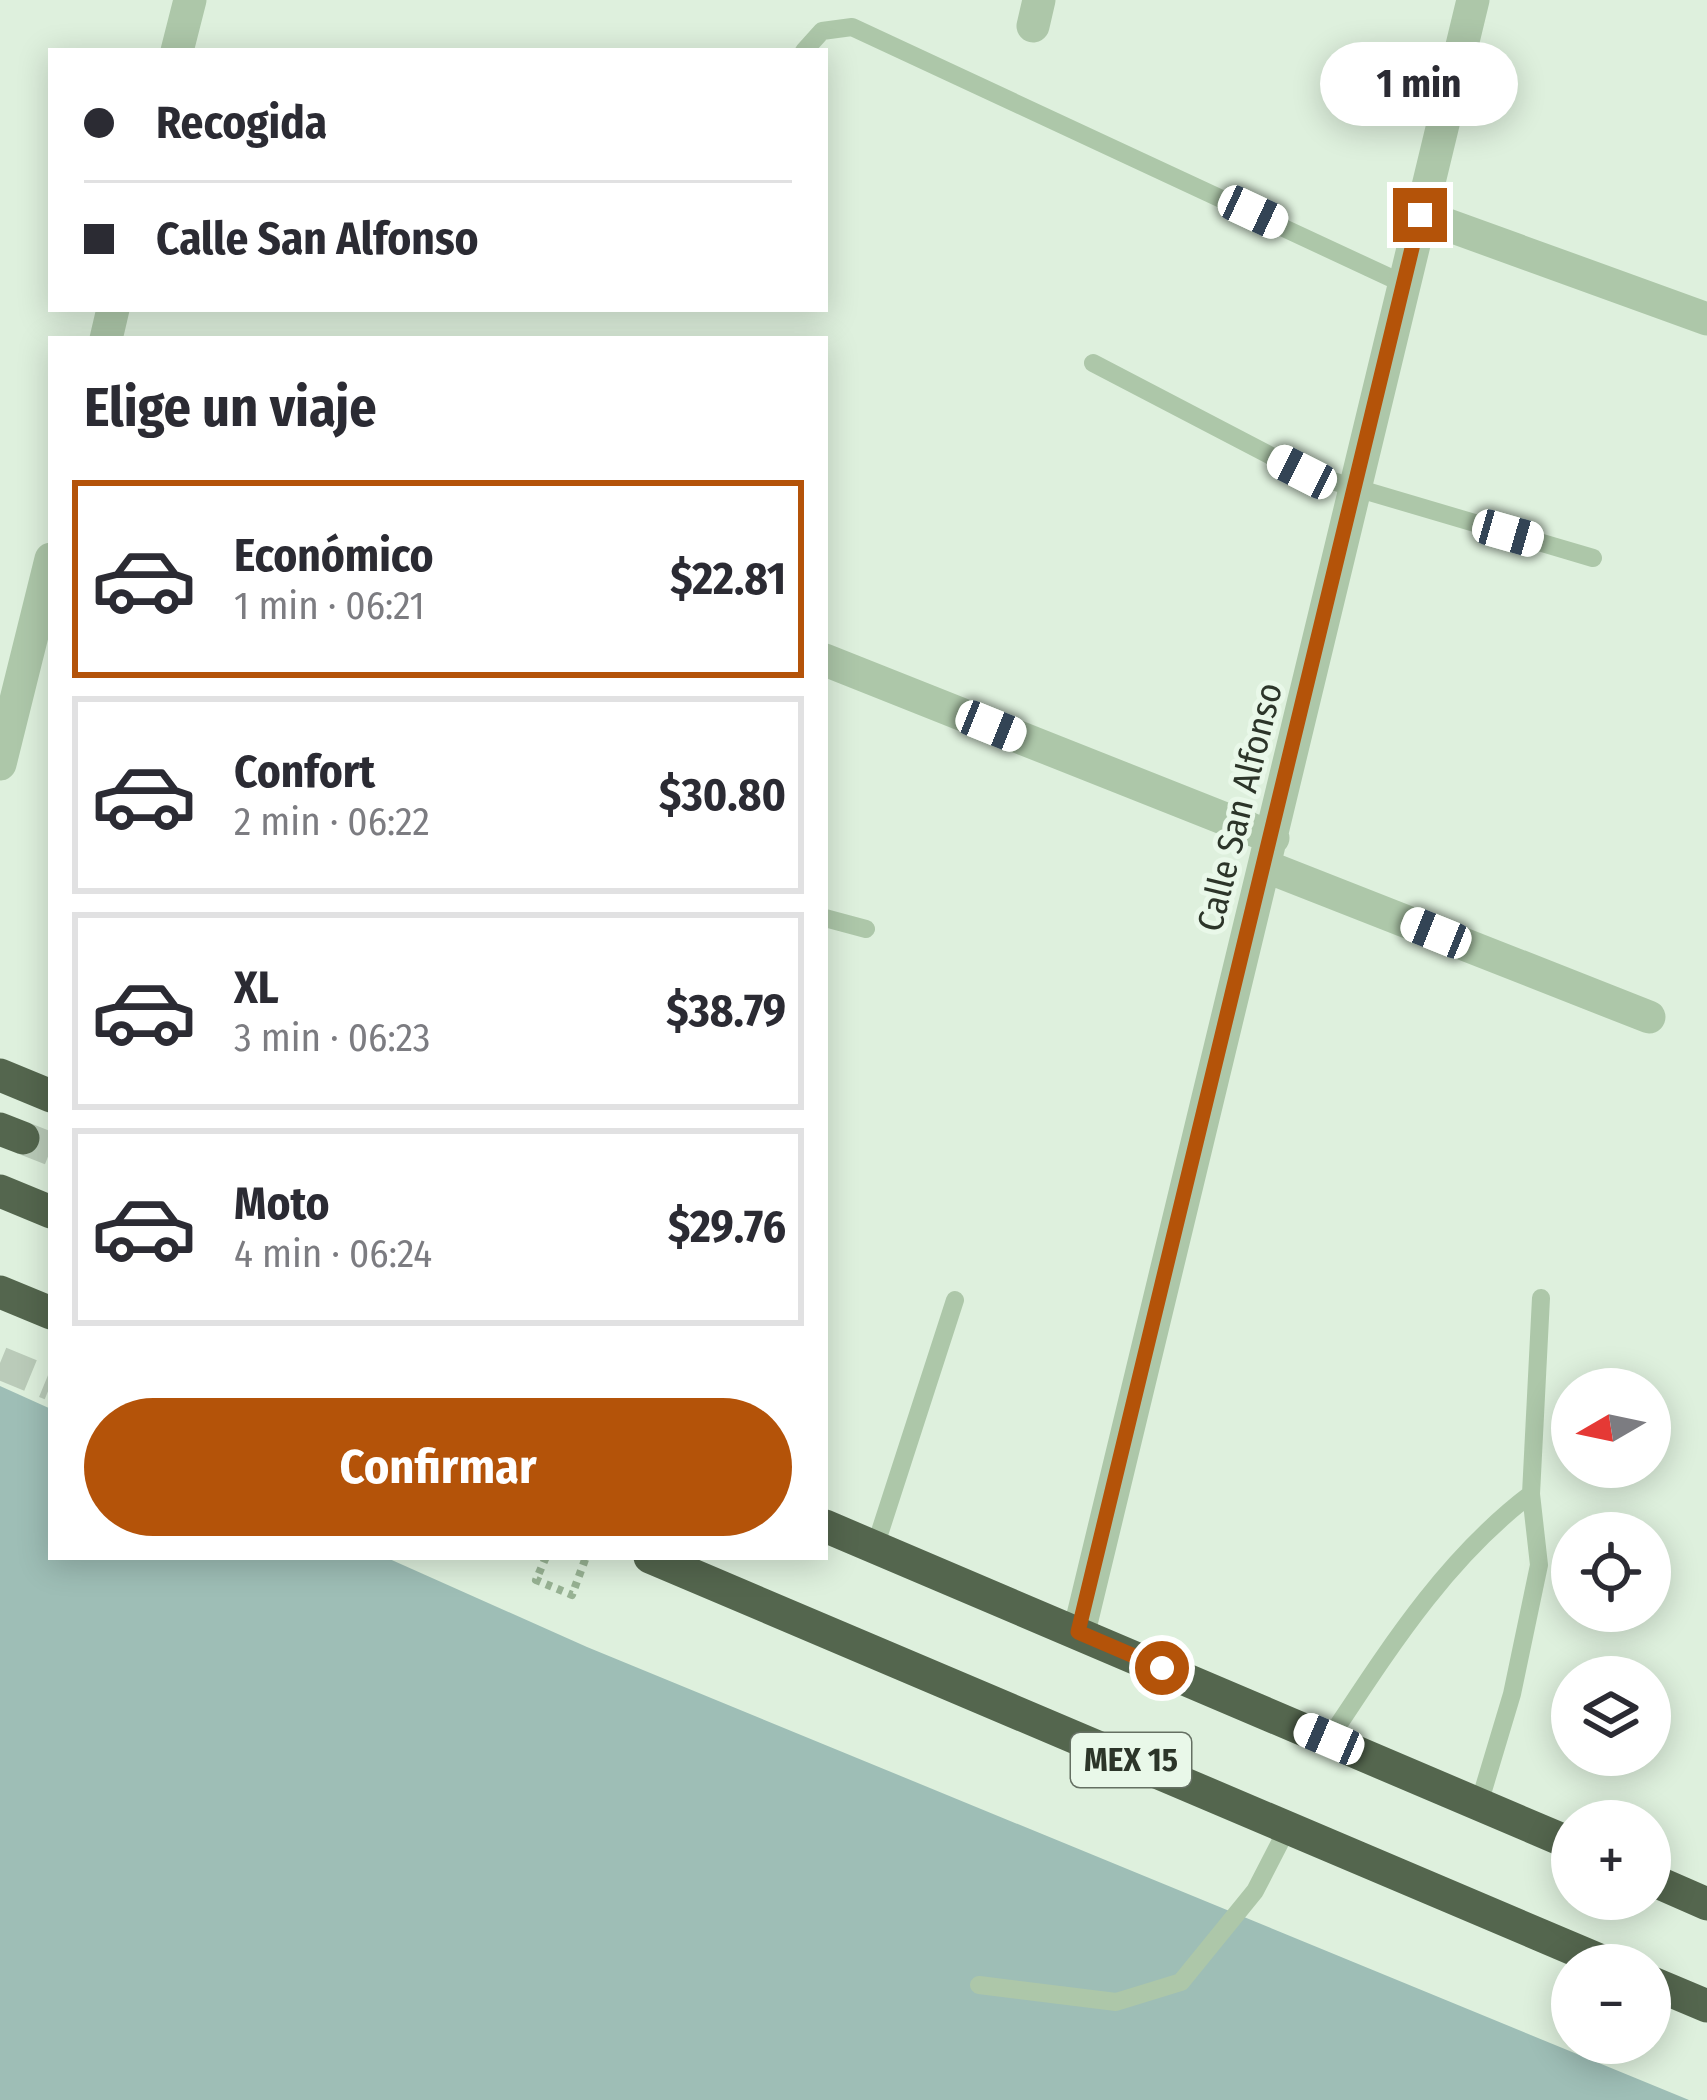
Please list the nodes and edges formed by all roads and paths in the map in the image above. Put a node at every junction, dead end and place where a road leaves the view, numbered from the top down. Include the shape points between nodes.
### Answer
1 (190, 0) edge
2 (1473, 0) edge
3 (178, 48) edge
4 (807, 48) edge
5 (1420, 215) junction
6 (1404, 284) junction
7 (1707, 319) edge
8 (1093, 363) dead end
9 (1357, 490) junction
10 (1593, 558) dead end
11 (48, 571) edge
12 (828, 661) edge
13 (0, 764) edge
14 (1269, 852) junction
15 (828, 919) edge
16 (866, 929) dead end
17 (1648, 1017) dead end
18 (0, 1075) edge
19 (48, 1095) edge
20 (0, 1191) edge
21 (48, 1211) edge
22 (0, 1292) edge
23 (1541, 1298) dead end
24 (955, 1300) dead end
25 (48, 1312) edge
26 (1531, 1494) junction
27 (828, 1527) edge
28 (875, 1546) junction
29 (545, 1560) edge
30 (585, 1560) edge
31 (657, 1560) edge
32 (1078, 1632) junction
33 (1329, 1739) junction
34 (1479, 1804) junction
35 (1288, 1827) junction
36 (1551, 1835) edge
37 (1671, 1888) edge
38 (1707, 1904) edge
39 (1562, 1944) edge
40 (979, 1985) dead end
41 (1671, 1991) edge
42 (1707, 2006) edge

1 - 3 street
2 - 5 street, Calle San Alfonso
4 - 6 lane via 822,31 852,27
5 - 6 street, Calle San Alfonso
5 - 7 street
6 - 9 street, Calle San Alfonso
8 - 9 lane via 1302,472
9 - 10 lane
9 - 14 street, Calle San Alfonso
11 - 13 street
12 - 14 street
14 - 17 street
14 - 32 street, Calle San Alfonso
15 - 16 lane
18 - 19 highway
20 - 21 highway
22 - 25 highway
23 - 26 lane
24 - 28 lane
26 - 33 lane via 1427,1596
26 - 34 lane via 1539,1565
27 - 28 highway, MEX 15
28 - 32 highway, MEX 15
29 - 30 path via 536,1580 572,1594
31 - 35 highway, MEX 15
32 - 33 highway, MEX 15
33 - 34 highway, MEX 15
34 - 36 highway, MEX 15
35 - 39 highway, MEX 15
35 - 40 lane via 1255,1891 1181,1982 1116,2002
37 - 38 highway
41 - 42 highway

